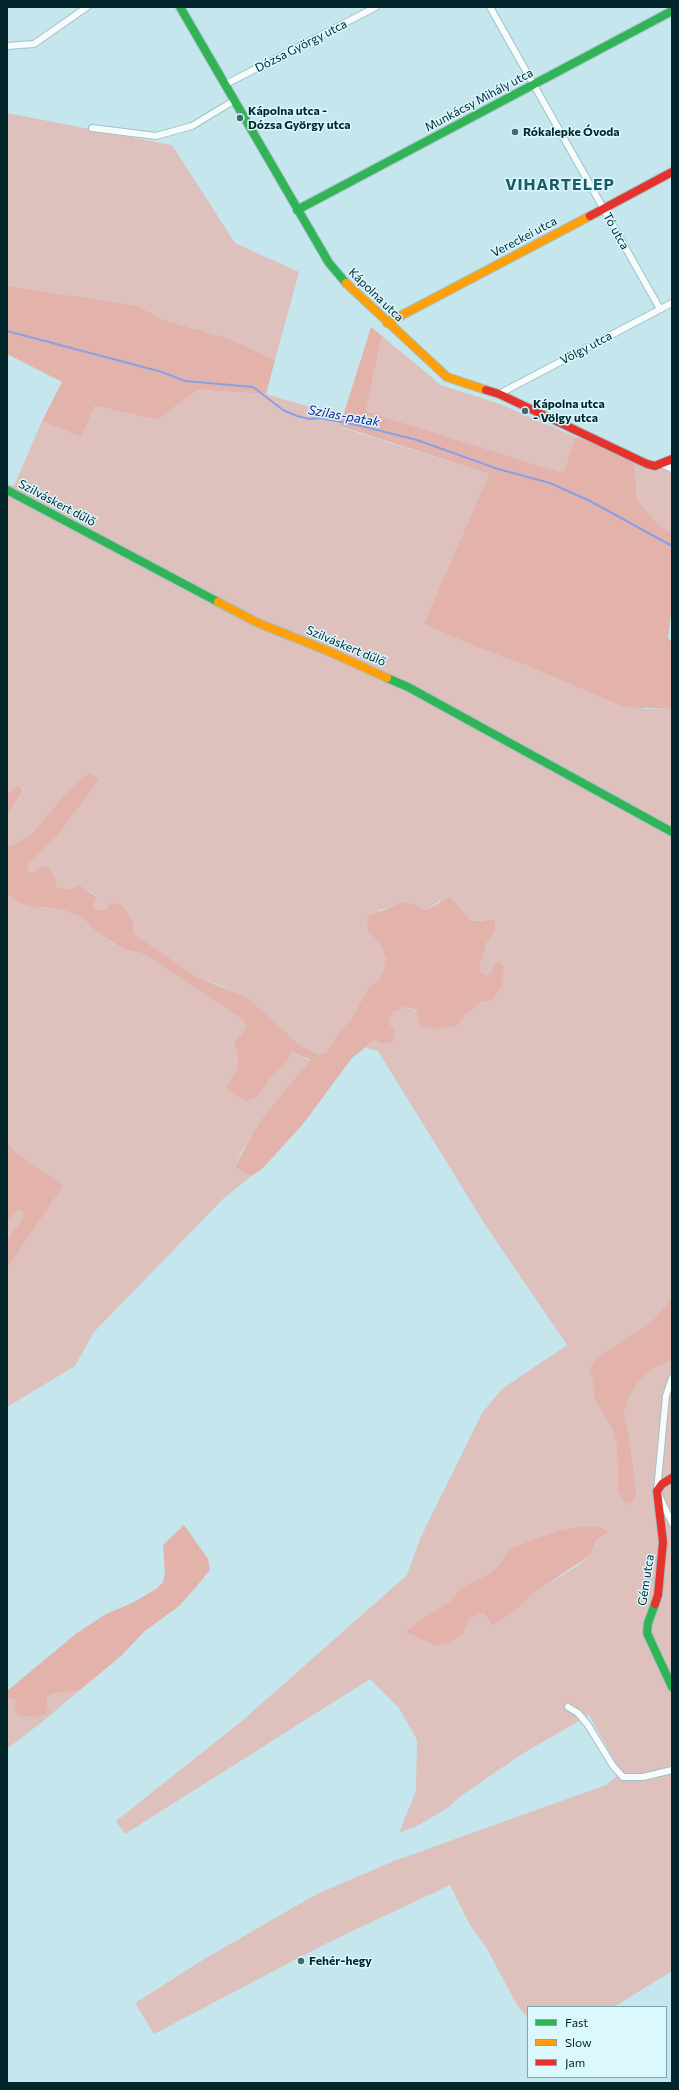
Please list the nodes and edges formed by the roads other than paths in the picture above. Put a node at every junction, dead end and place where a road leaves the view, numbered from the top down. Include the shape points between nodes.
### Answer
1 (87, 7) edge
2 (180, 7) edge
3 (376, 7) edge
4 (490, 7) edge
5 (672, 11) edge
6 (7, 46) edge
7 (226, 84) junction
8 (533, 84) junction
9 (235, 100) junction
10 (92, 128) dead end
11 (672, 172) edge
12 (604, 208) junction
13 (297, 210) junction
14 (672, 303) edge
15 (660, 309) junction
16 (387, 323) junction
17 (499, 394) junction
18 (672, 459) edge
19 (661, 464) junction
20 (672, 469) edge
21 (7, 490) edge
22 (672, 832) edge
23 (672, 1378) edge
24 (672, 1478) edge
25 (658, 1491) junction
26 (672, 1522) edge
27 (672, 1687) edge
28 (568, 1707) dead end
29 (672, 1770) edge

1 - 6 street via 34,44
2 - 7 street, Kápolna utca
3 - 7 street, Dózsa György utca
4 - 8 street, Tó utca
5 - 8 street, Munkácsy Mihály utca
7 - 9 street, Kápolna utca
8 - 12 street, Tó utca
8 - 13 street, Munkácsy Mihály utca
9 - 10 street via 192,126 156,136
9 - 13 street, Kápolna utca
11 - 12 street, Vereckei utca
12 - 15 street, Tó utca
12 - 16 street, Vereckei utca
13 - 16 street, Kápolna utca via 339,276
14 - 15 street, Völgy utca
15 - 17 street, Völgy utca
16 - 17 street, Kápolna utca via 447,377
17 - 19 street, Kápolna utca via 647,464
18 - 19 street
19 - 20 street, Kápolna utca
21 - 22 street, Szilváskert dűlő via 258,623 401,683
23 - 25 street via 666,1396
24 - 25 street via 662,1484
25 - 26 street
25 - 27 street, Gém utca via 663,1542 661,1572 658,1595 647,1633
28 - 29 street via 588,1725 613,1766 623,1777 643,1777

